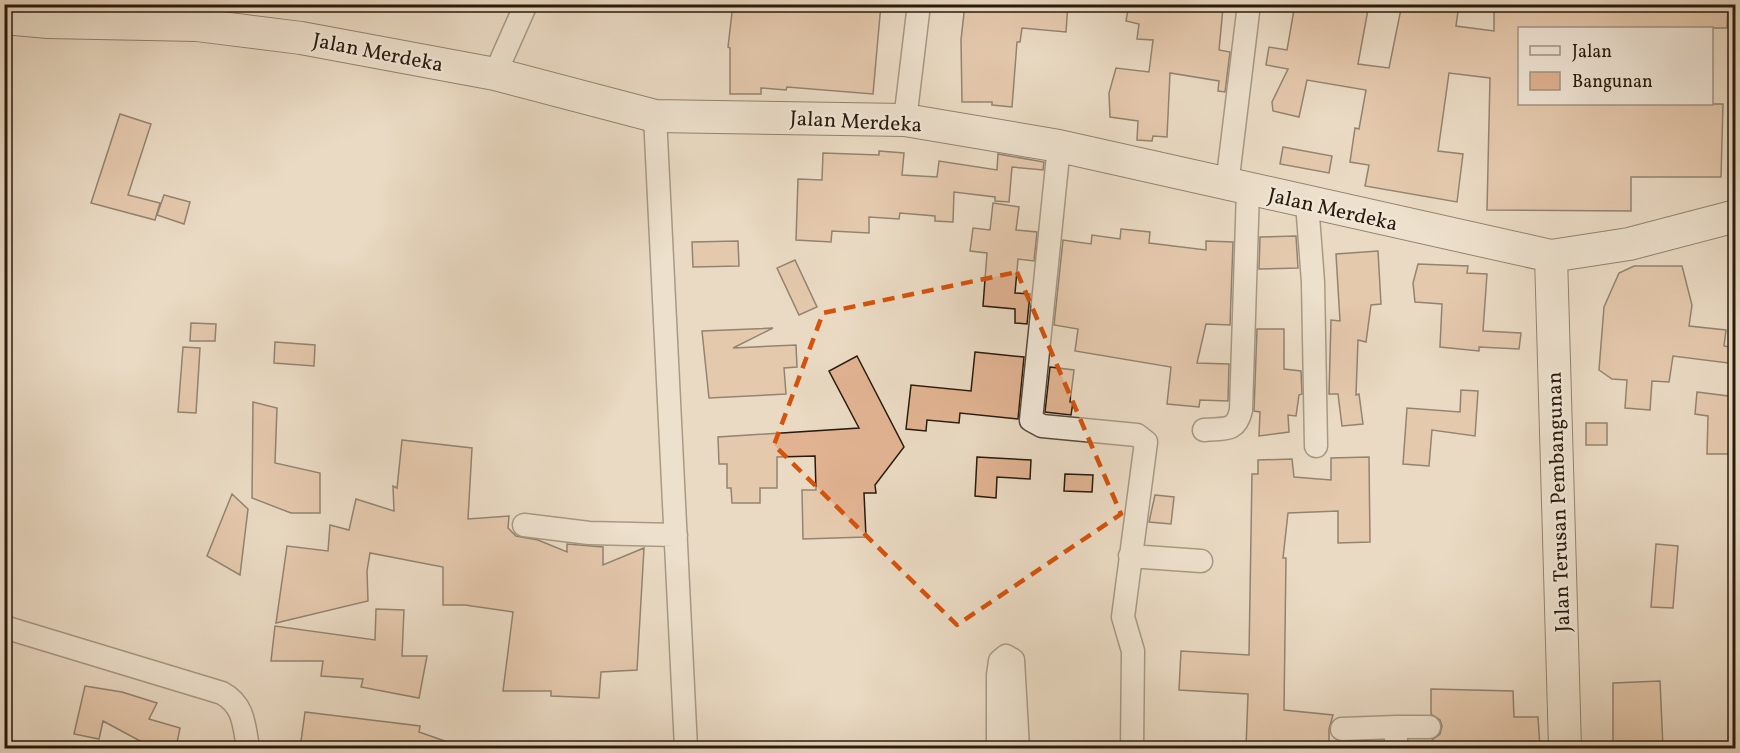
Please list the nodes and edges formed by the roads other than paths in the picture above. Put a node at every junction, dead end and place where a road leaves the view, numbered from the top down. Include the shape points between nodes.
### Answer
1 (526, 4) edge
2 (919, 4) edge
3 (1249, 4) edge
4 (4, 18) edge
5 (495, 74) junction
6 (655, 116) junction
7 (905, 120) junction
8 (1059, 146) junction
9 (1238, 187) junction
10 (1307, 203) junction
11 (1736, 216) edge
12 (1551, 256) junction
13 (1204, 430) dead end
14 (1316, 446) dead end
15 (524, 525) dead end
16 (675, 535) junction
17 (1130, 556) junction
18 (1201, 561) dead end
19 (4, 627) edge
20 (1429, 727) dead end
21 (1342, 729) dead end
22 (1396, 738) edge
23 (248, 748) edge
24 (686, 748) edge
25 (998, 748) edge
26 (1018, 748) edge
27 (1132, 748) edge
28 (1565, 748) edge

1 - 5 street
2 - 7 street
3 - 9 street
4 - 5 street, Jalan Merdeka via 196,24 312,39
5 - 6 street, Jalan Merdeka
6 - 7 street, Jalan Merdeka
6 - 16 street
7 - 8 street, Jalan Merdeka
8 - 9 street, Jalan Merdeka
8 - 17 street via 1031,420 1042,426 1137,435 1145,440
9 - 10 street, Jalan Merdeka
9 - 13 street via 1241,410 1238,423 1232,428
10 - 12 street, Jalan Merdeka
10 - 14 street via 1314,282
11 - 12 street, Jalan Merdeka via 1629,244
12 - 28 street, Jalan Terusan Pembangunan
15 - 16 street via 589,533
16 - 24 street
17 - 18 street
17 - 27 street via 1123,617 1133,651
19 - 23 street via 222,693 236,702
20 - 22 street
21 - 22 street
25 - 26 street via 998,675 1000,661 1006,656 1013,660

